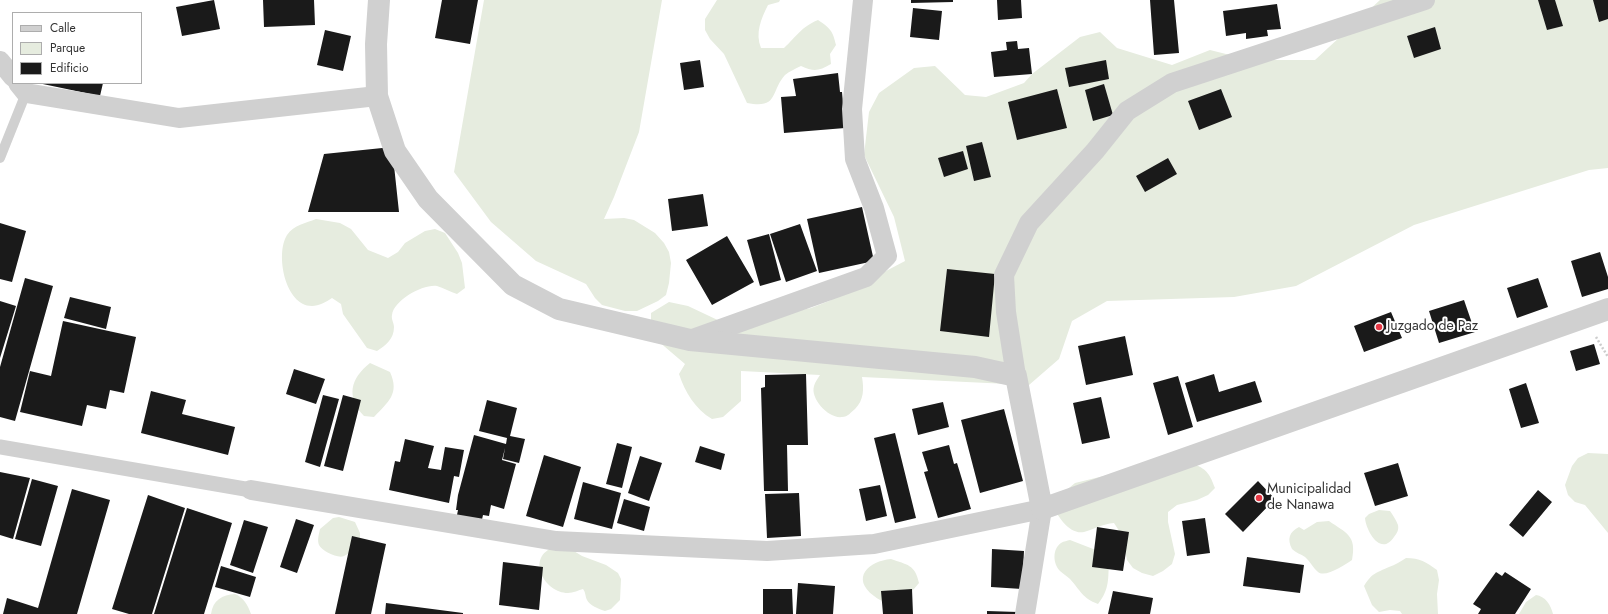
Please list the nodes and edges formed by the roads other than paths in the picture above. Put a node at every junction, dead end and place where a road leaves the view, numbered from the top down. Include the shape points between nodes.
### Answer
1 (379, 0) edge
2 (863, 0) edge
3 (1416, 2) edge
4 (0, 61) edge
5 (12, 76) edge
6 (22, 88) edge
7 (377, 96) junction
8 (0, 158) edge
9 (1608, 309) edge
10 (690, 340) junction
11 (1016, 376) junction
12 (0, 447) edge
13 (251, 490) joint
14 (1042, 509) junction
15 (1024, 614) edge

1 - 7 street via 376,44
2 - 10 street via 852,110 855,159 874,208 887,256 866,277
3 - 11 street via 1172,83 1127,111 1095,151 1029,223 1004,275 1006,312
4 - 5 street
6 - 7 street via 179,118
6 - 8 lane
7 - 10 street via 395,151 428,199 513,285 559,309
9 - 14 street
10 - 11 street via 975,367
11 - 14 street
12 - 13 street
13 - 14 street via 556,541 767,551 874,544
14 - 15 street

